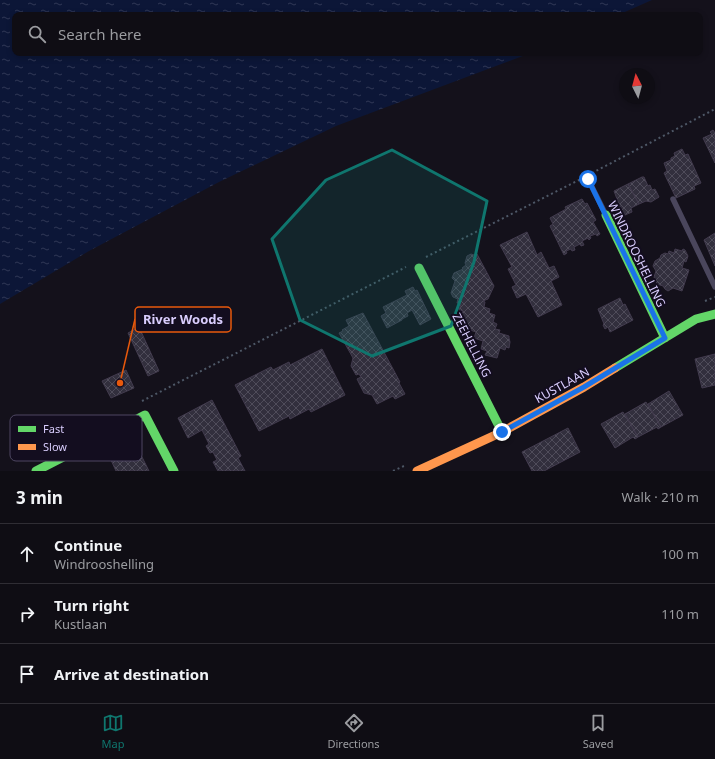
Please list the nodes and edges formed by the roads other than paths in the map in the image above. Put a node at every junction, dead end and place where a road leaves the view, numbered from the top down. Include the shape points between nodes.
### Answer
1 (588, 179) dead end
2 (673, 199) dead end
3 (606, 215) joint
4 (419, 268) dead end
5 (715, 287) edge
6 (715, 314) edge
7 (665, 338) junction
8 (142, 417) edge
9 (502, 432) junction
10 (55, 461) edge
11 (36, 471) edge
12 (174, 471) edge
13 (417, 471) edge

1 - 3 lane, WINDROOSHELLING
2 - 5 lane
3 - 7 street, WINDROOSHELLING
4 - 9 street, ZEEHELLING
6 - 7 street, KUSTLAAN via 696,319
7 - 9 street, KUSTLAAN
8 - 12 street via 145,415
9 - 13 street, KUSTLAAN
10 - 11 street

